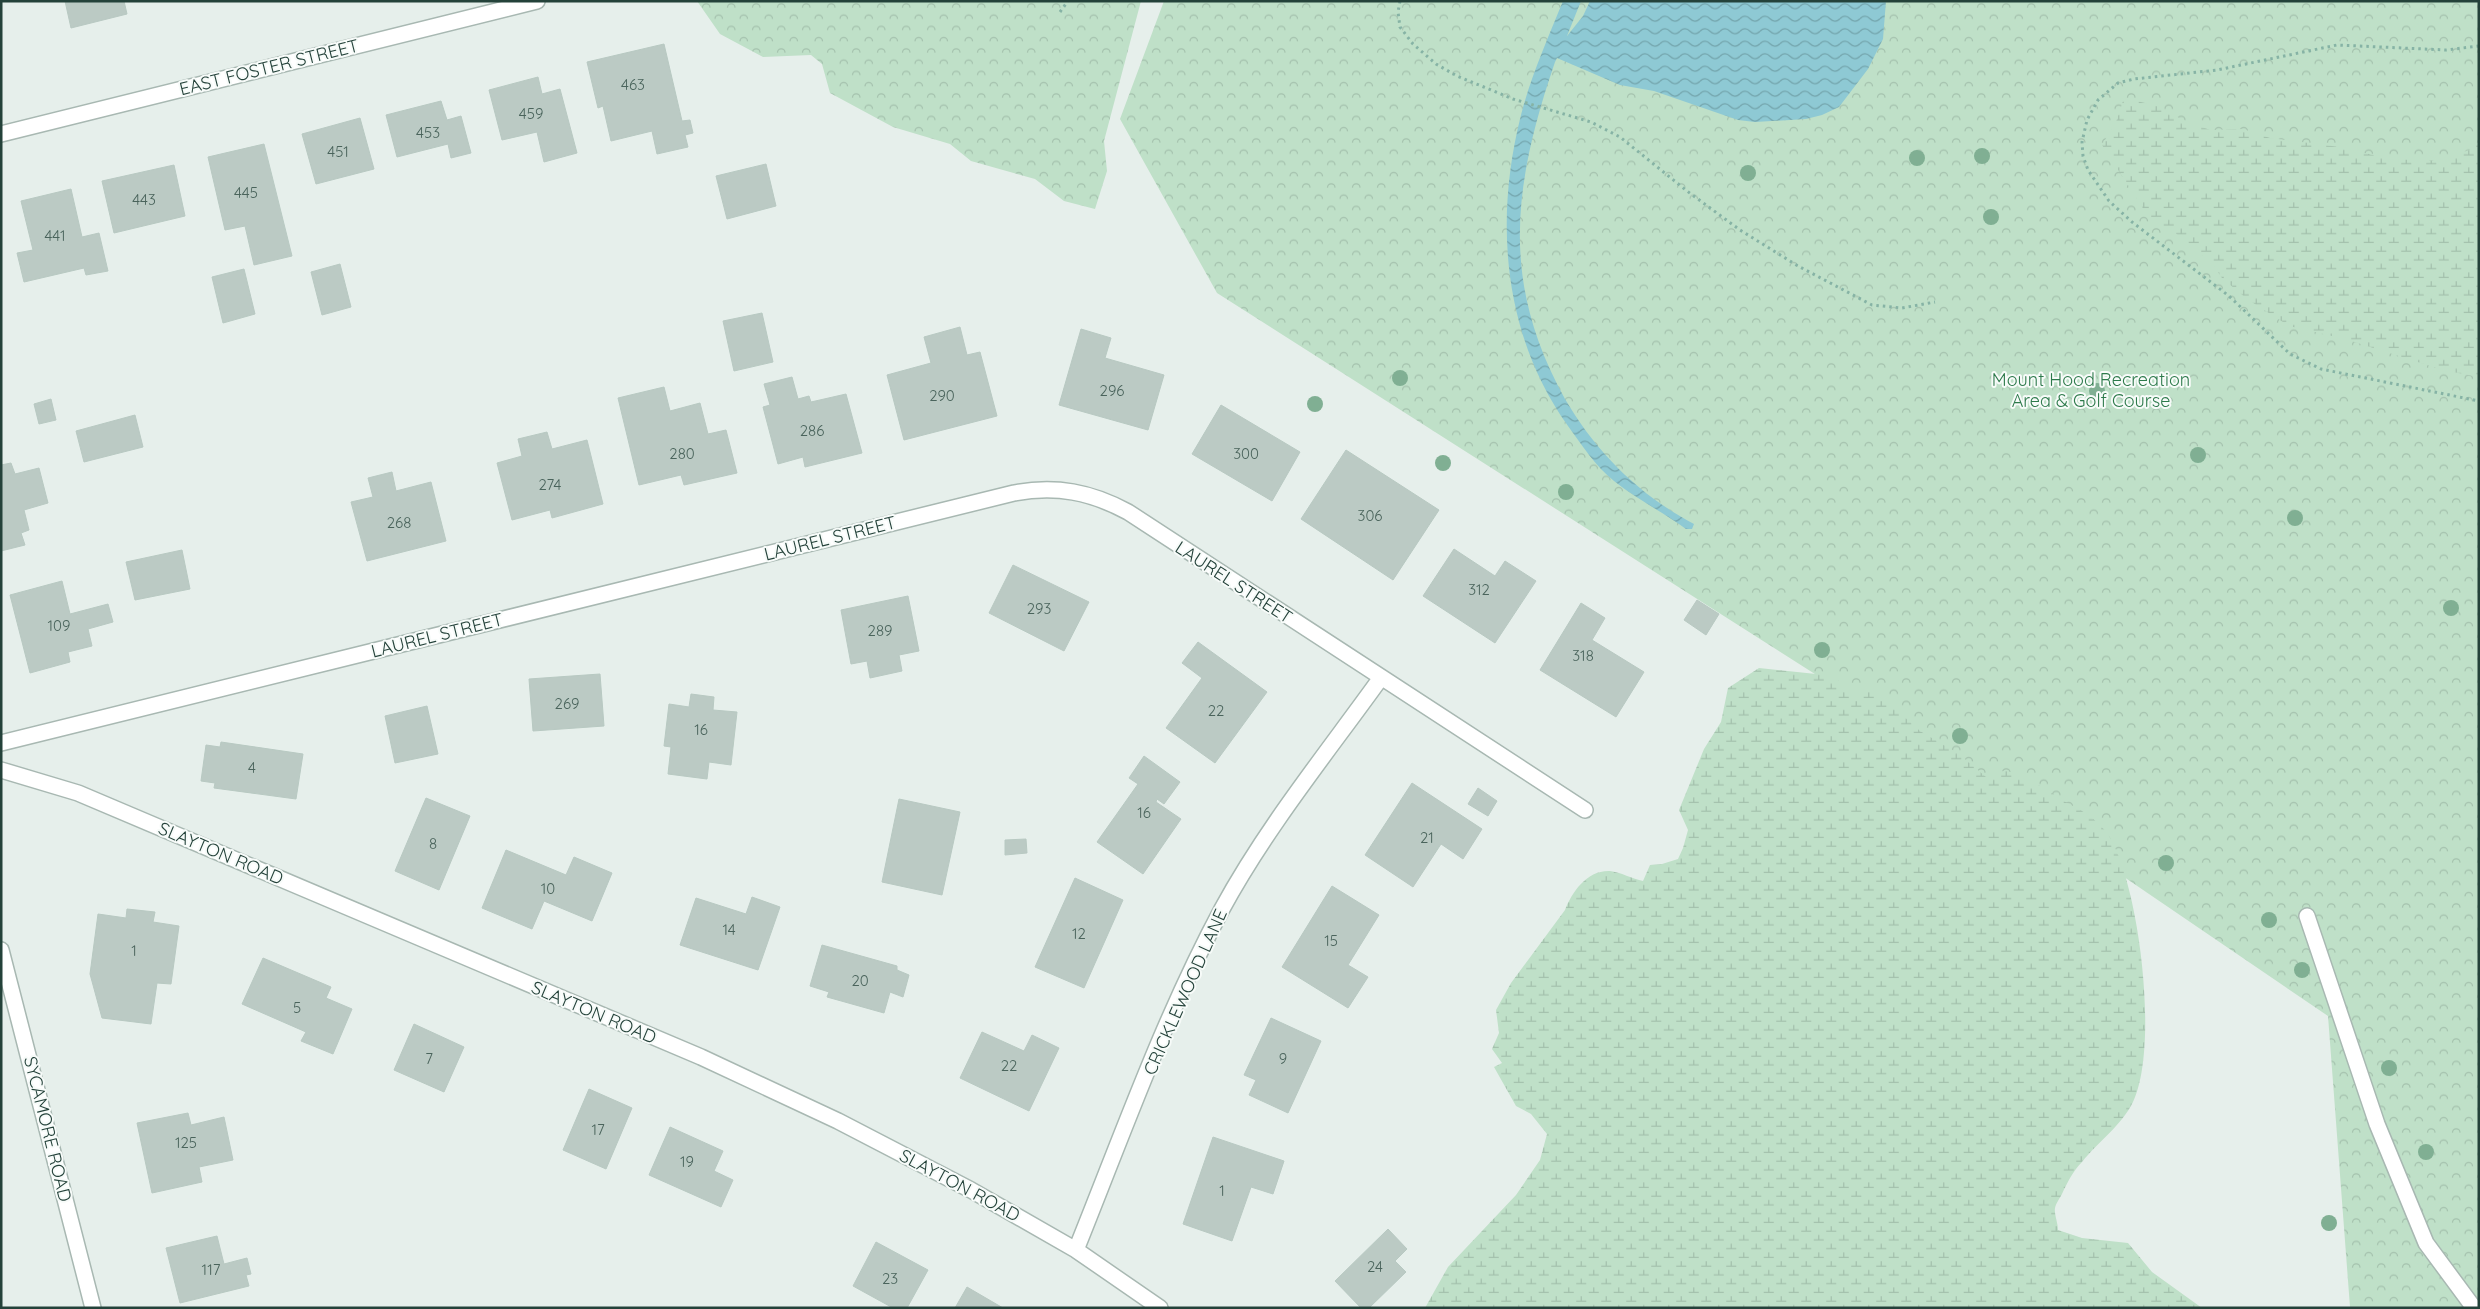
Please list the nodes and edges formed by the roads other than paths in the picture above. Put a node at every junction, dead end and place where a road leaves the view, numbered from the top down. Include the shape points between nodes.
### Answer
1 (537, 1) edge
2 (1, 134) edge
3 (1380, 679) junction
4 (1, 743) edge
5 (1, 770) edge
6 (1585, 810) dead end
7 (2307, 916) dead end
8 (1, 950) edge
9 (1076, 1250) junction
10 (93, 1308) edge
11 (1160, 1308) edge
12 (2474, 1308) edge

1 - 2 street, EAST FOSTER STREET
3 - 4 street, LAUREL STREET via 1128,512 1087,494 1044,489 1014,493
3 - 6 street, LAUREL STREET
3 - 9 street, CRICKLEWOOD LANE via 1264,839 1222,909 1184,985
5 - 9 street, SLAYTON ROAD via 78,793 701,1057 846,1125 971,1190
7 - 12 street via 2377,1124 2426,1243
8 - 10 street, SYCAMORE ROAD
9 - 11 street, SLAYTON ROAD

